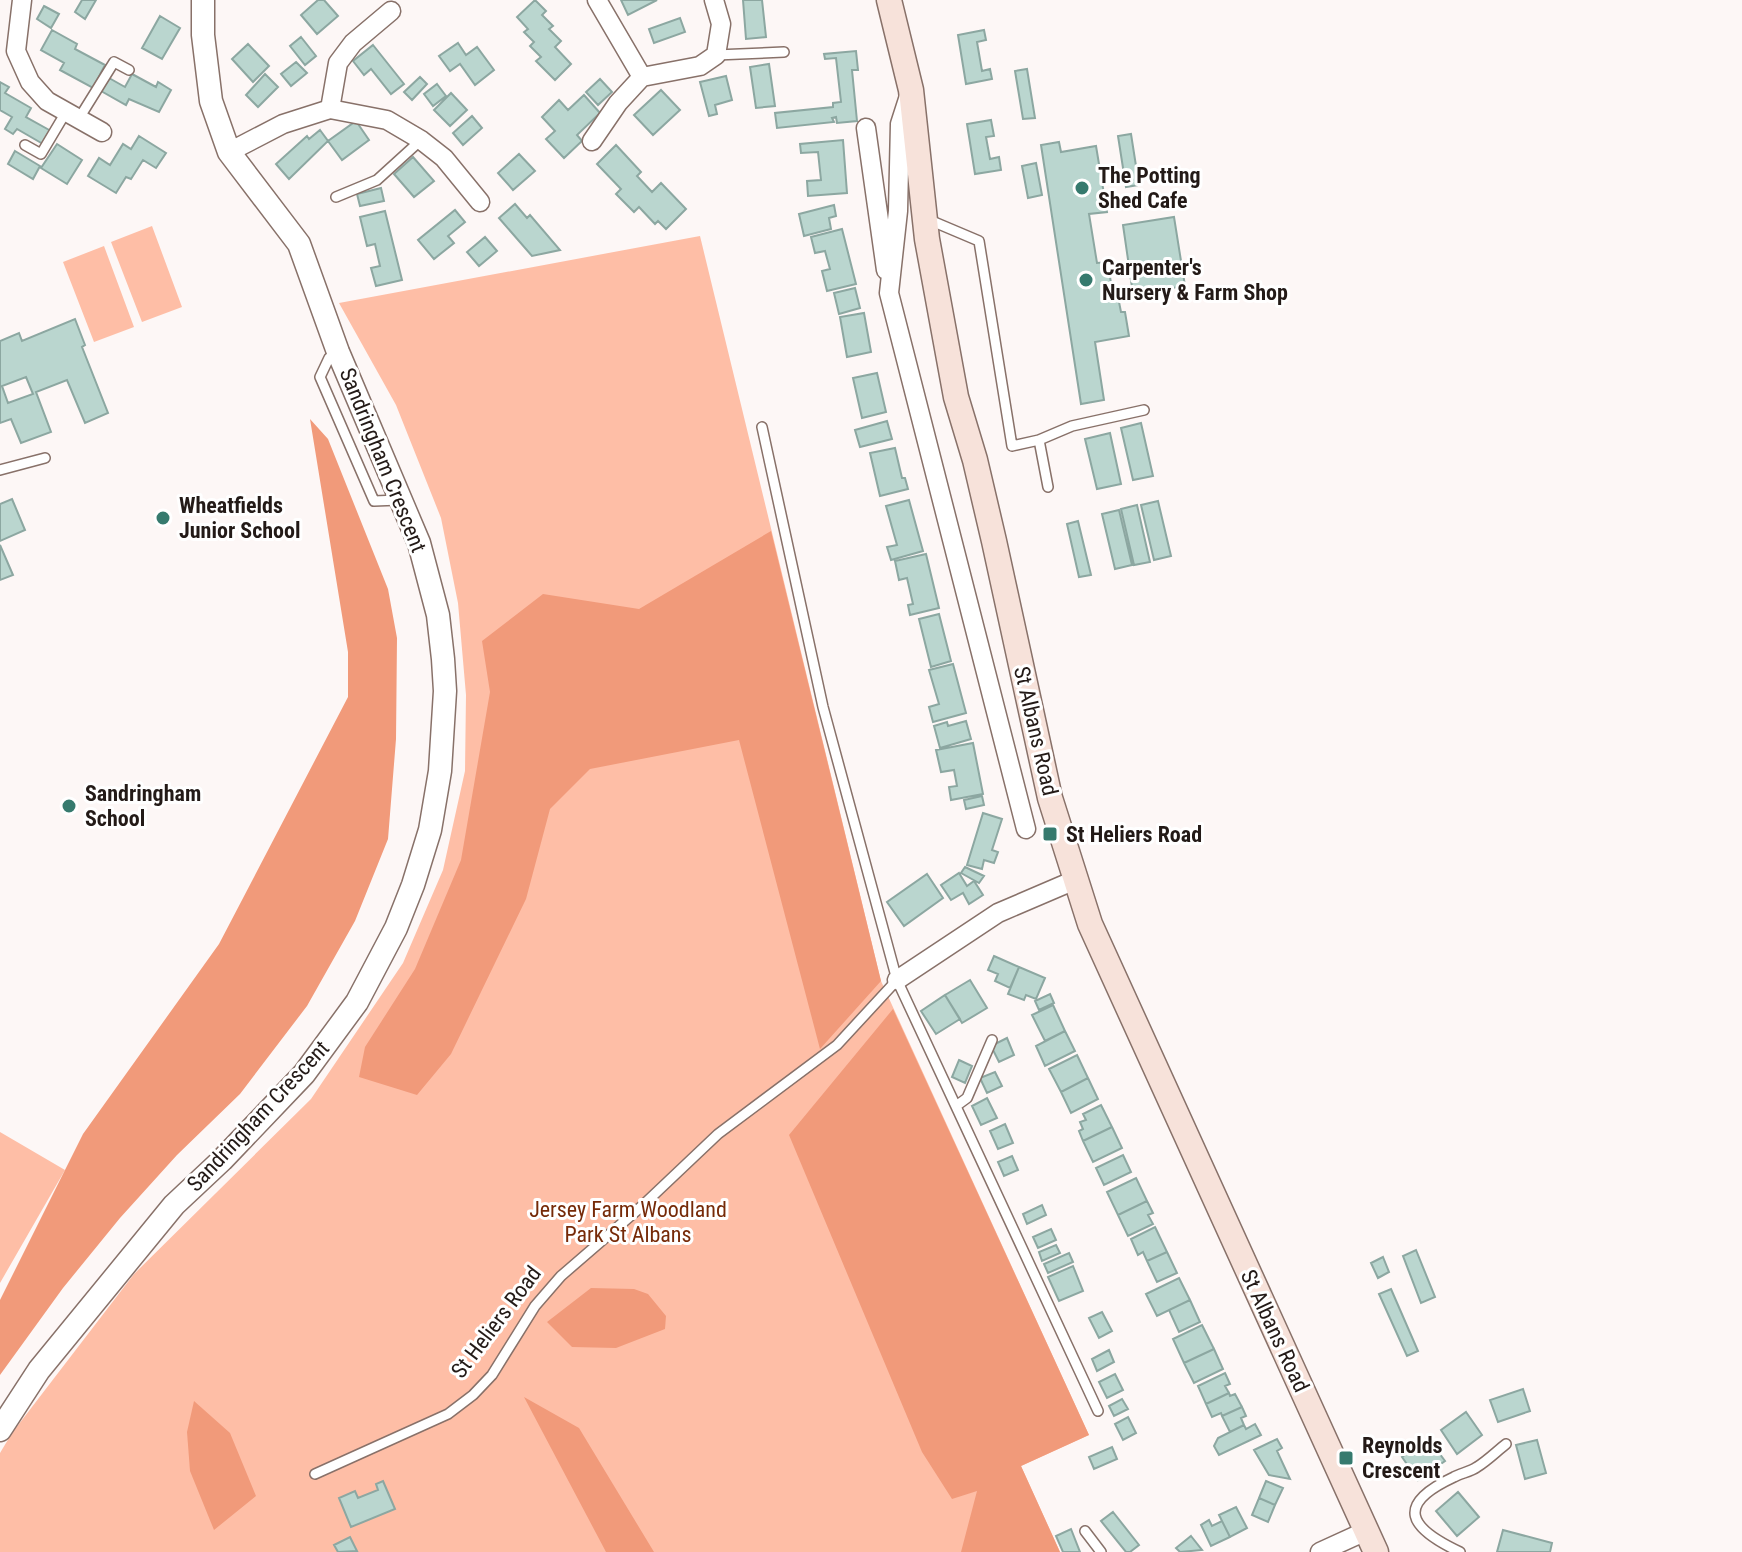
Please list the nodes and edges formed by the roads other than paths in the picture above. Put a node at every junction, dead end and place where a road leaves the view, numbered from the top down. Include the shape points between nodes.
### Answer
1 (22, 0) edge
2 (203, 0) edge
3 (597, 0) edge
4 (714, 0) edge
5 (889, 0) edge
6 (391, 11) dead end
7 (784, 52) dead end
8 (716, 55) junction
9 (129, 70) dead end
10 (642, 77) junction
11 (911, 90) junction
12 (330, 109) junction
13 (72, 116) junction
14 (866, 128) dead end
15 (102, 132) dead end
16 (421, 140) junction
17 (592, 141) dead end
18 (25, 145) dead end
19 (229, 152) junction
20 (336, 197) dead end
21 (480, 202) dead end
22 (924, 217) junction
23 (889, 293) junction
24 (1144, 410) dead end
25 (762, 427) dead end
26 (1039, 440) junction
27 (45, 458) dead end
28 (0, 470) edge
29 (1048, 487) dead end
30 (1026, 829) dead end
31 (1075, 880) junction
32 (897, 980) junction
33 (992, 1040) dead end
34 (956, 1106) junction
35 (1098, 1411) dead end
36 (0, 1430) edge
37 (1506, 1444) dead end
38 (315, 1474) dead end
39 (1085, 1531) dead end
40 (1371, 1542) edge
41 (1101, 1552) edge
42 (1320, 1552) edge
43 (1460, 1552) edge

1 - 13 street via 16,51 30,82 47,101
2 - 19 street, Sandringham Crescent via 211,101
3 - 10 street
4 - 8 street via 721,24
5 - 11 main road, St Albans Road
6 - 12 street via 338,63
7 - 8 lane
8 - 10 street via 700,66
9 - 13 lane via 114,62
10 - 17 street
11 - 22 main road, St Albans Road
11 - 23 street via 900,124
12 - 16 street via 387,120
12 - 19 street via 283,124
13 - 15 street
13 - 18 lane via 41,154
14 - 23 street
16 - 20 lane via 377,180
16 - 21 street via 444,158
19 - 36 street, Sandringham Crescent via 299,244 338,352 419,543 438,615 445,691 430,830 375,972 324,1050 174,1205 39,1370
22 - 26 lane via 979,241 1012,446
22 - 31 main road, St Albans Road via 956,397 994,541 1050,798
23 - 30 street
24 - 26 lane via 1072,426
25 - 32 lane via 823,707
26 - 29 lane
27 - 28 lane
31 - 32 street, St Heliers Road via 998,913
31 - 40 main road, St Albans Road via 1090,924
32 - 34 lane
32 - 38 lane, St Heliers Road via 837,1045 718,1134 561,1276 473,1395 448,1414
33 - 34 lane via 967,1098
34 - 35 lane
37 - 43 lane via 1475,1469 1431,1490 1413,1512 1415,1521 1442,1544
39 - 41 lane
40 - 42 street

